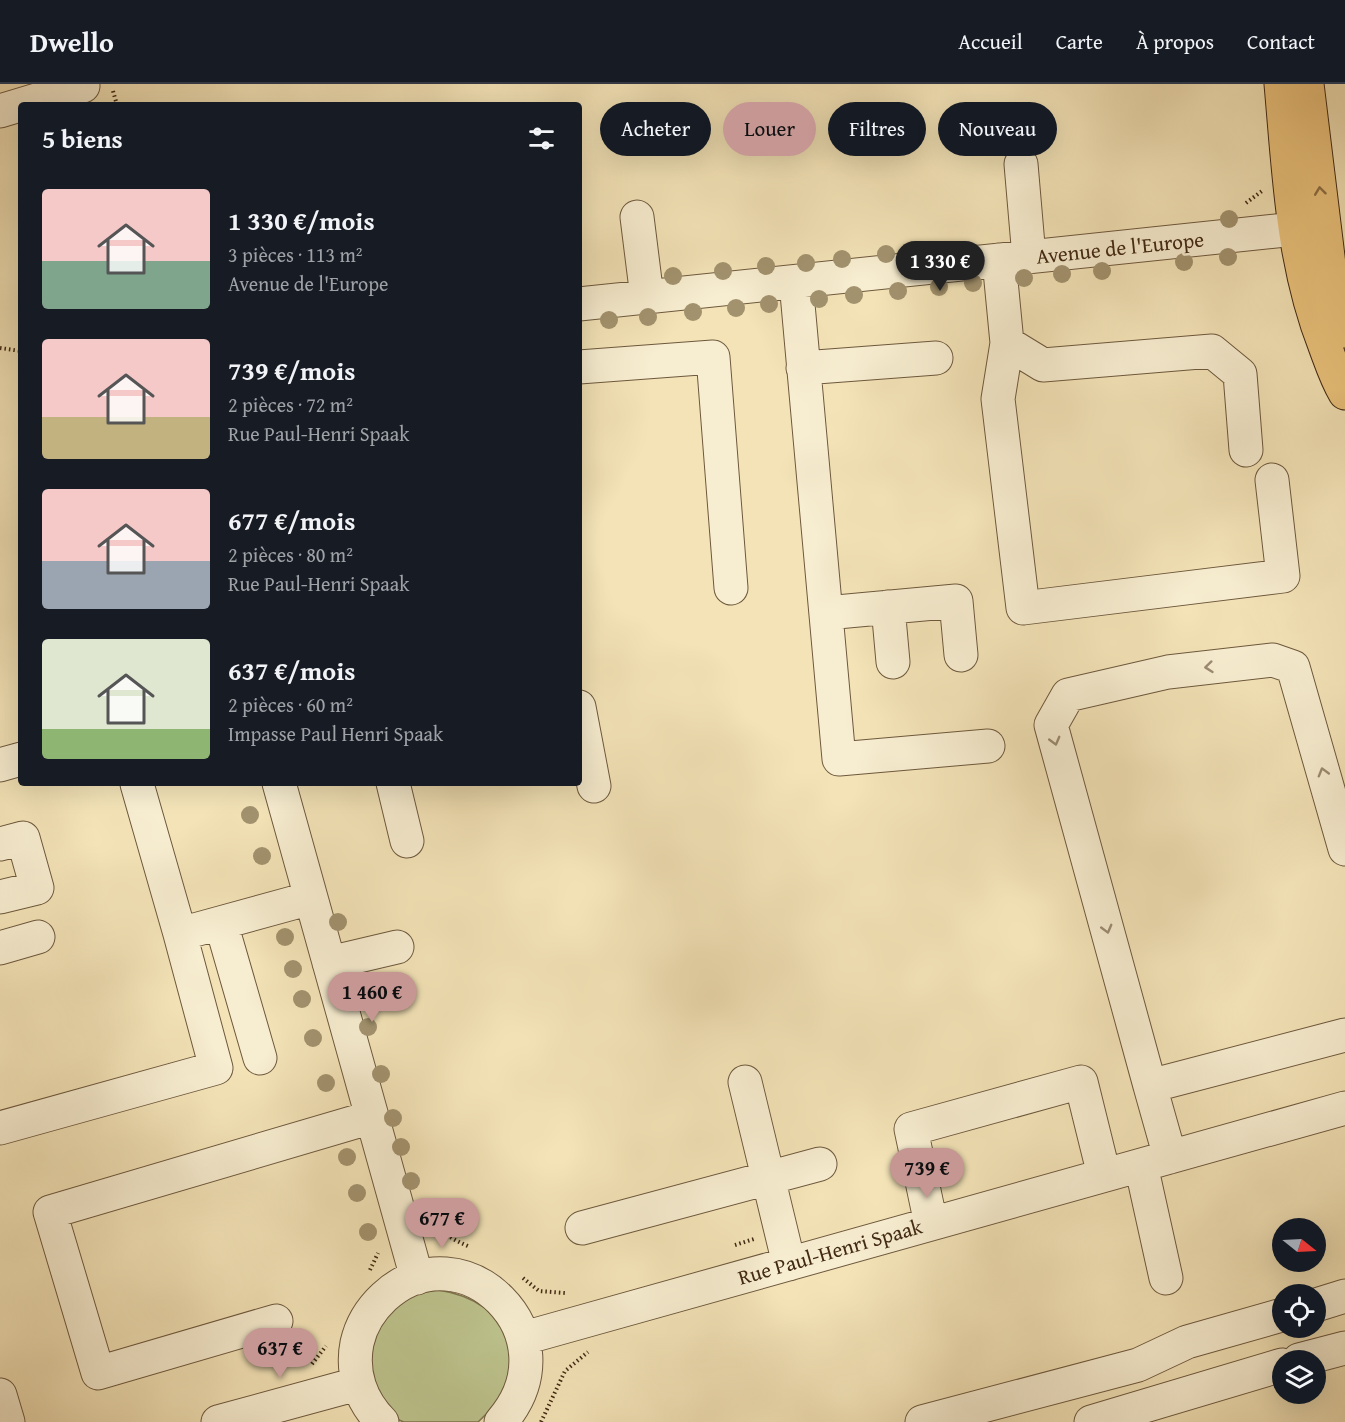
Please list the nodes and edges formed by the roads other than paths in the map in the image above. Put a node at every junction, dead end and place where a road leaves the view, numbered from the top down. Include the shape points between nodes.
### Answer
1 (1281, 84) edge
2 (1307, 84) edge
3 (84, 92) edge
4 (40, 102) edge
5 (18, 107) edge
6 (0, 111) edge
7 (1021, 164) dead end
8 (637, 217) dead end
9 (1294, 230) junction
10 (1014, 259) junction
11 (796, 282) junction
12 (646, 297) junction
13 (582, 304) edge
14 (1345, 331) edge
15 (1007, 343) junction
16 (936, 358) dead end
17 (1345, 363) edge
18 (582, 367) edge
19 (803, 368) junction
20 (1345, 393) edge
21 (1246, 450) dead end
22 (1272, 480) dead end
23 (731, 588) dead end
24 (888, 607) junction
25 (826, 613) junction
26 (961, 655) dead end
27 (893, 662) dead end
28 (582, 723) edge
29 (988, 746) dead end
30 (18, 760) edge
31 (0, 765) edge
32 (138, 786) edge
33 (280, 786) edge
34 (394, 786) edge
35 (594, 786) dead end
36 (407, 841) dead end
37 (0, 844) edge
38 (1345, 849) edge
39 (0, 897) edge
40 (311, 898) junction
41 (221, 922) junction
42 (180, 934) junction
43 (38, 937) dead end
44 (397, 947) dead end
45 (0, 948) edge
46 (329, 963) junction
47 (1345, 1035) edge
48 (260, 1058) dead end
49 (745, 1082) dead end
50 (1150, 1086) junction
51 (1345, 1108) edge
52 (372, 1117) junction
53 (0, 1128) edge
54 (1156, 1161) junction
55 (820, 1164) dead end
56 (1104, 1175) junction
57 (768, 1178) junction
58 (931, 1224) junction
59 (582, 1228) dead end
60 (789, 1264) junction
61 (417, 1278) junction
62 (1166, 1278) dead end
63 (1345, 1296) edge
64 (1326, 1302) edge
65 (1272, 1318) edge
66 (276, 1321) dead end
67 (524, 1338) junction
68 (1345, 1348) edge
69 (1326, 1353) edge
70 (1272, 1368) edge
71 (357, 1383) junction
72 (0, 1395) edge
73 (8, 1422) edge
74 (218, 1422) edge
75 (382, 1422) edge
76 (501, 1422) edge
77 (922, 1422) edge
78 (1091, 1422) edge

1 - 9 main road
14 -> 2 main road via 1330,273
3 - 4 street
5 - 6 street
7 - 10 street
8 - 12 street
9 - 10 street, Avenue de l'Europe
9 - 17 street via 1305,228 1312,243 1322,300
9 - 20 main road via 1302,278
10 - 11 street, Avenue de l'Europe
10 - 15 street
11 - 12 street, Avenue de l'Europe
11 - 19 street
12 - 13 street, Avenue de l'Europe
15 - 21 street via 1043,365 1212,351 1240,374
15 - 22 street via 998,399 1023,608 1283,576
16 - 19 street
18 - 23 street via 713,357
19 - 25 street
24 - 25 street
24 - 26 street via 956,601
24 - 27 street
25 - 29 street via 839,759
28 - 35 street
30 - 31 street
32 - 42 street
33 - 40 street
34 - 36 street
37 - 39 street via 23,838 37,888
38 -> 50 street via 1293,667 1273,660 1168,672 1068,695 1051,725
40 - 41 street
40 - 46 street
41 - 42 street
41 - 48 street
42 - 53 street via 216,1068
43 - 45 street
44 - 46 street
46 - 52 street
47 - 50 street
49 - 57 street
50 - 54 street
51 - 54 street, Rue Paul-Henri Spaak
52 - 61 street
52 - 66 street via 50,1212 98,1373
54 - 56 street, Rue Paul-Henri Spaak
54 - 62 street
55 - 57 street
56 - 58 street, Rue Paul-Henri Spaak
56 - 58 street via 1081,1082 911,1129
57 - 59 street
57 - 60 street
58 - 60 street, Rue Paul-Henri Spaak
60 - 67 street, Rue Paul-Henri Spaak
61 - 67 street via 444,1275 479,1284 495,1293 513,1313
61 - 71 street via 393,1289 373,1307 360,1330 355,1357
63 - 64 street
65 - 77 street via 1187,1342 1138,1365
67 - 76 street via 527,1368 519,1397
68 - 69 street
70 - 78 street
71 - 74 street
71 - 75 street via 371,1411
72 - 73 street

